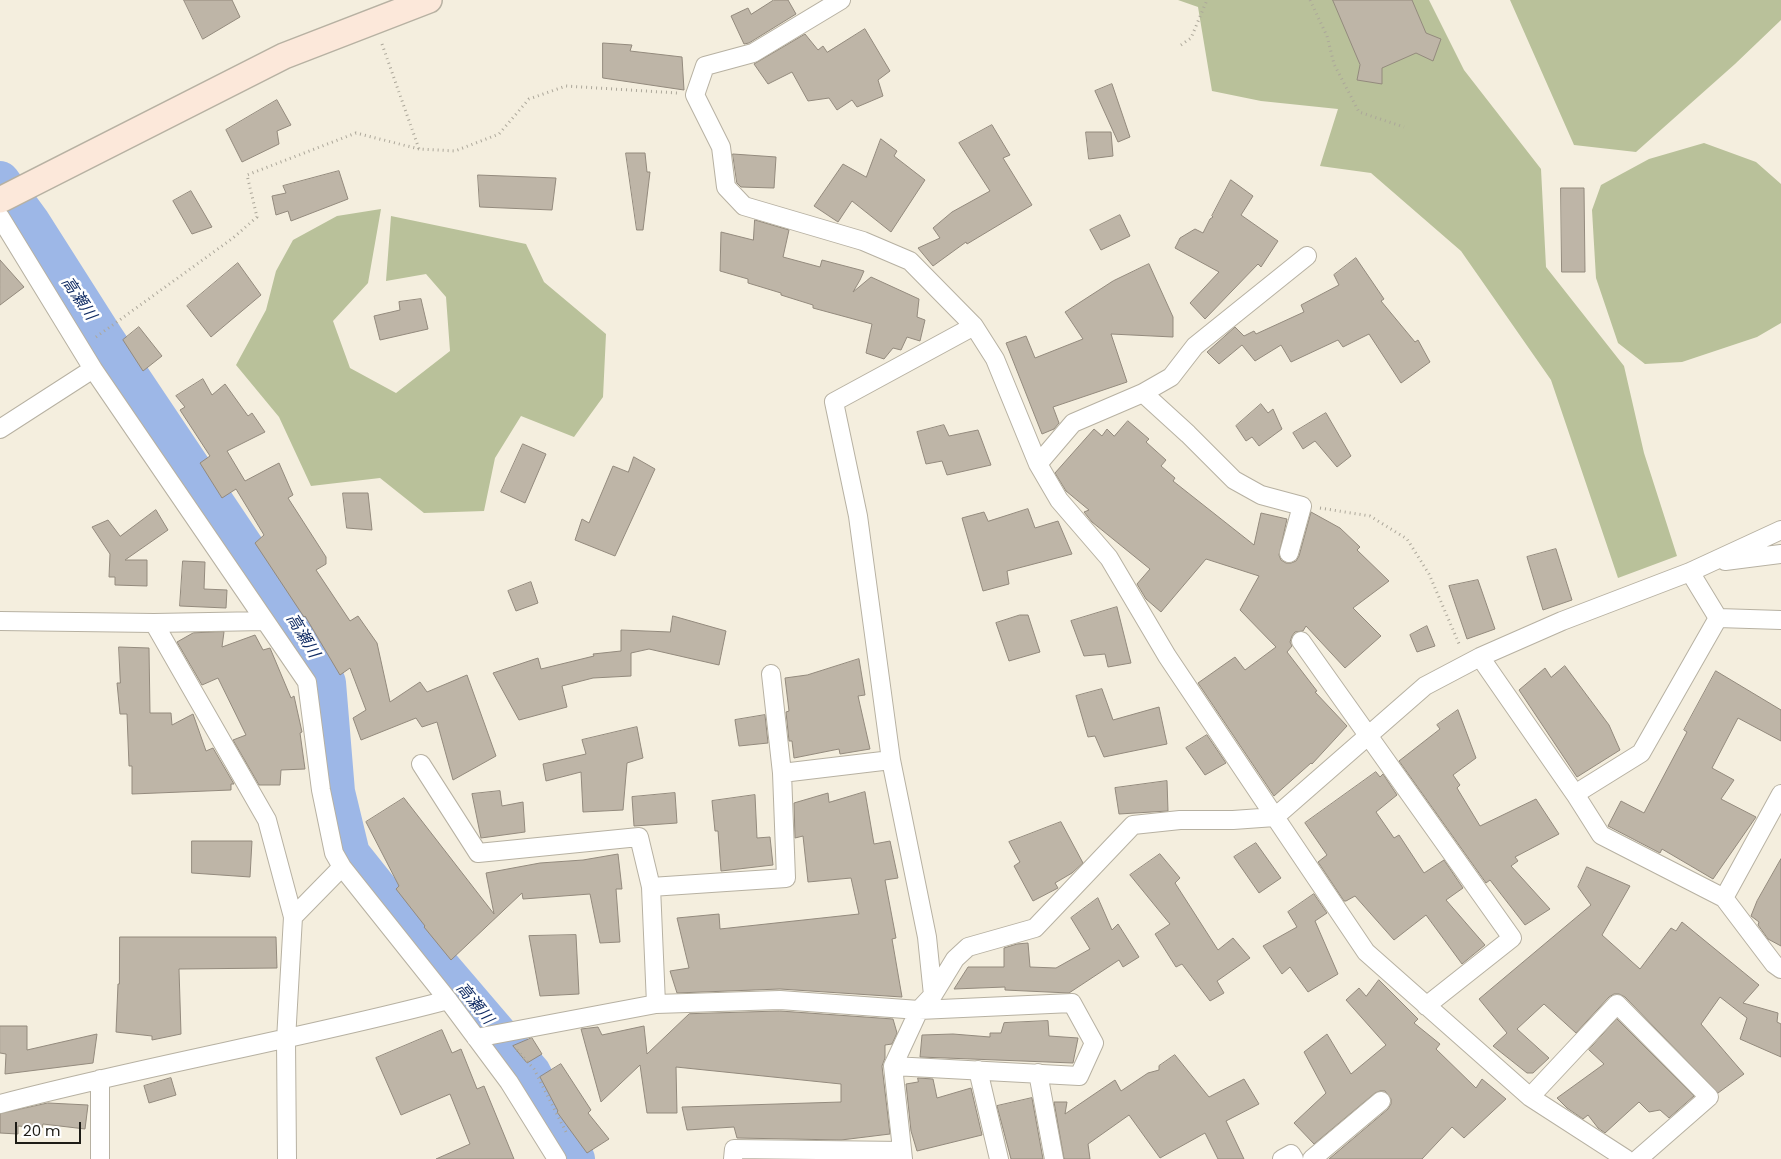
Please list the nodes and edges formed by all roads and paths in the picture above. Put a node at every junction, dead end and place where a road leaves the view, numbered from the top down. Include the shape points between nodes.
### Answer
1 (429, 0) edge
2 (841, 0) edge
3 (1207, 0) edge
4 (1310, 0) edge
5 (374, 21) junction
6 (1182, 45) dead end
7 (695, 94) junction
8 (1404, 127) dead end
9 (419, 149) junction
10 (6, 202) edge
11 (1307, 256) dead end
12 (974, 326) junction
13 (90, 342) dead end
14 (93, 369) junction
15 (1143, 393) junction
16 (0, 429) edge
17 (1038, 464) junction
18 (1302, 506) junction
19 (1781, 530) edge
20 (1289, 553) dead end
21 (1781, 554) edge
22 (1698, 568) junction
23 (1718, 618) junction
24 (1781, 620) edge
25 (0, 621) edge
26 (265, 621) junction
27 (154, 623) junction
28 (1301, 641) dead end
29 (1473, 660) junction
30 (771, 674) dead end
31 (1367, 736) junction
32 (891, 760) junction
33 (421, 764) dead end
34 (782, 773) junction
35 (1575, 794) junction
36 (1781, 794) edge
37 (1275, 818) junction
38 (342, 867) junction
39 (651, 887) junction
40 (1724, 898) junction
41 (293, 917) junction
42 (1781, 969) edge
43 (933, 995) junction
44 (448, 1000) junction
45 (656, 1004) junction
46 (1426, 1006) junction
47 (919, 1010) junction
48 (476, 1038) junction
49 (286, 1040) junction
50 (893, 1066) junction
51 (978, 1070) junction
52 (1038, 1074) junction
53 (100, 1079) junction
54 (1530, 1097) junction
55 (1381, 1101) dead end
56 (0, 1104) edge
57 (902, 1155) edge
58 (100, 1159) edge
59 (287, 1159) edge
60 (557, 1159) edge
61 (734, 1159) edge
62 (999, 1159) edge
63 (1054, 1159) edge
64 (1282, 1159) edge
65 (1294, 1159) edge
66 (1312, 1159) edge
67 (1626, 1159) edge
68 (1638, 1159) edge

1 - 5 street
2 - 7 street via 753,53 705,66
3 - 6 path via 1191,38
4 - 8 path via 1327,36 1334,64 1359,112
5 - 9 path
5 - 10 street via 284,56
7 - 9 path via 566,86 529,99 499,134 455,151
7 - 12 street via 721,147 726,187 744,206 863,241 910,261
9 - 13 path via 356,133 247,175 257,217
10 - 14 street
11 - 15 street via 1195,346 1171,377
12 - 17 street via 995,359
12 - 32 street via 834,402 858,516
14 - 16 street
14 - 26 street
15 - 17 street via 1073,423
15 - 18 street via 1234,480 1261,495
17 - 37 street via 1059,500 1109,558 1167,656
18 - 20 street
18 - 29 path via 1370,516 1407,539 1429,574
19 - 22 street
21 - 22 street
22 - 23 street
22 - 29 street
23 - 24 street
23 - 35 street via 1641,753
25 - 27 street
26 - 27 street
26 - 38 street via 307,682 321,790 334,853
27 - 41 street via 267,820
28 - 31 street
29 - 31 street via 1425,686
29 - 35 street
30 - 34 street
31 - 37 street
31 - 46 street via 1512,938
32 - 34 street
32 - 43 street via 927,938
33 - 39 street via 478,853 639,837
34 - 39 street via 786,878
35 - 40 street via 1601,835
36 - 40 street
37 - 43 street via 1180,820 1133,825 1035,928 968,947 956,959
37 - 46 street via 1366,952
38 - 41 street
38 - 44 street
39 - 45 street
40 - 42 street
41 - 49 street
43 - 47 street
44 - 48 street
44 - 49 street
45 - 47 street via 780,1000
45 - 48 street
46 - 54 street
47 - 50 street
47 - 52 street via 1072,1003 1094,1043 1079,1076
48 - 60 street via 509,1082
49 - 53 street
49 - 59 street
50 - 51 street
50 - 57 street
51 - 52 street
51 - 62 street
52 - 63 street
53 - 56 street
53 - 58 street
54 - 67 street
54 - 68 street via 1617,1004 1709,1097
55 - 66 street
57 - 61 street via 734,1149
64 - 65 street via 1291,1154

